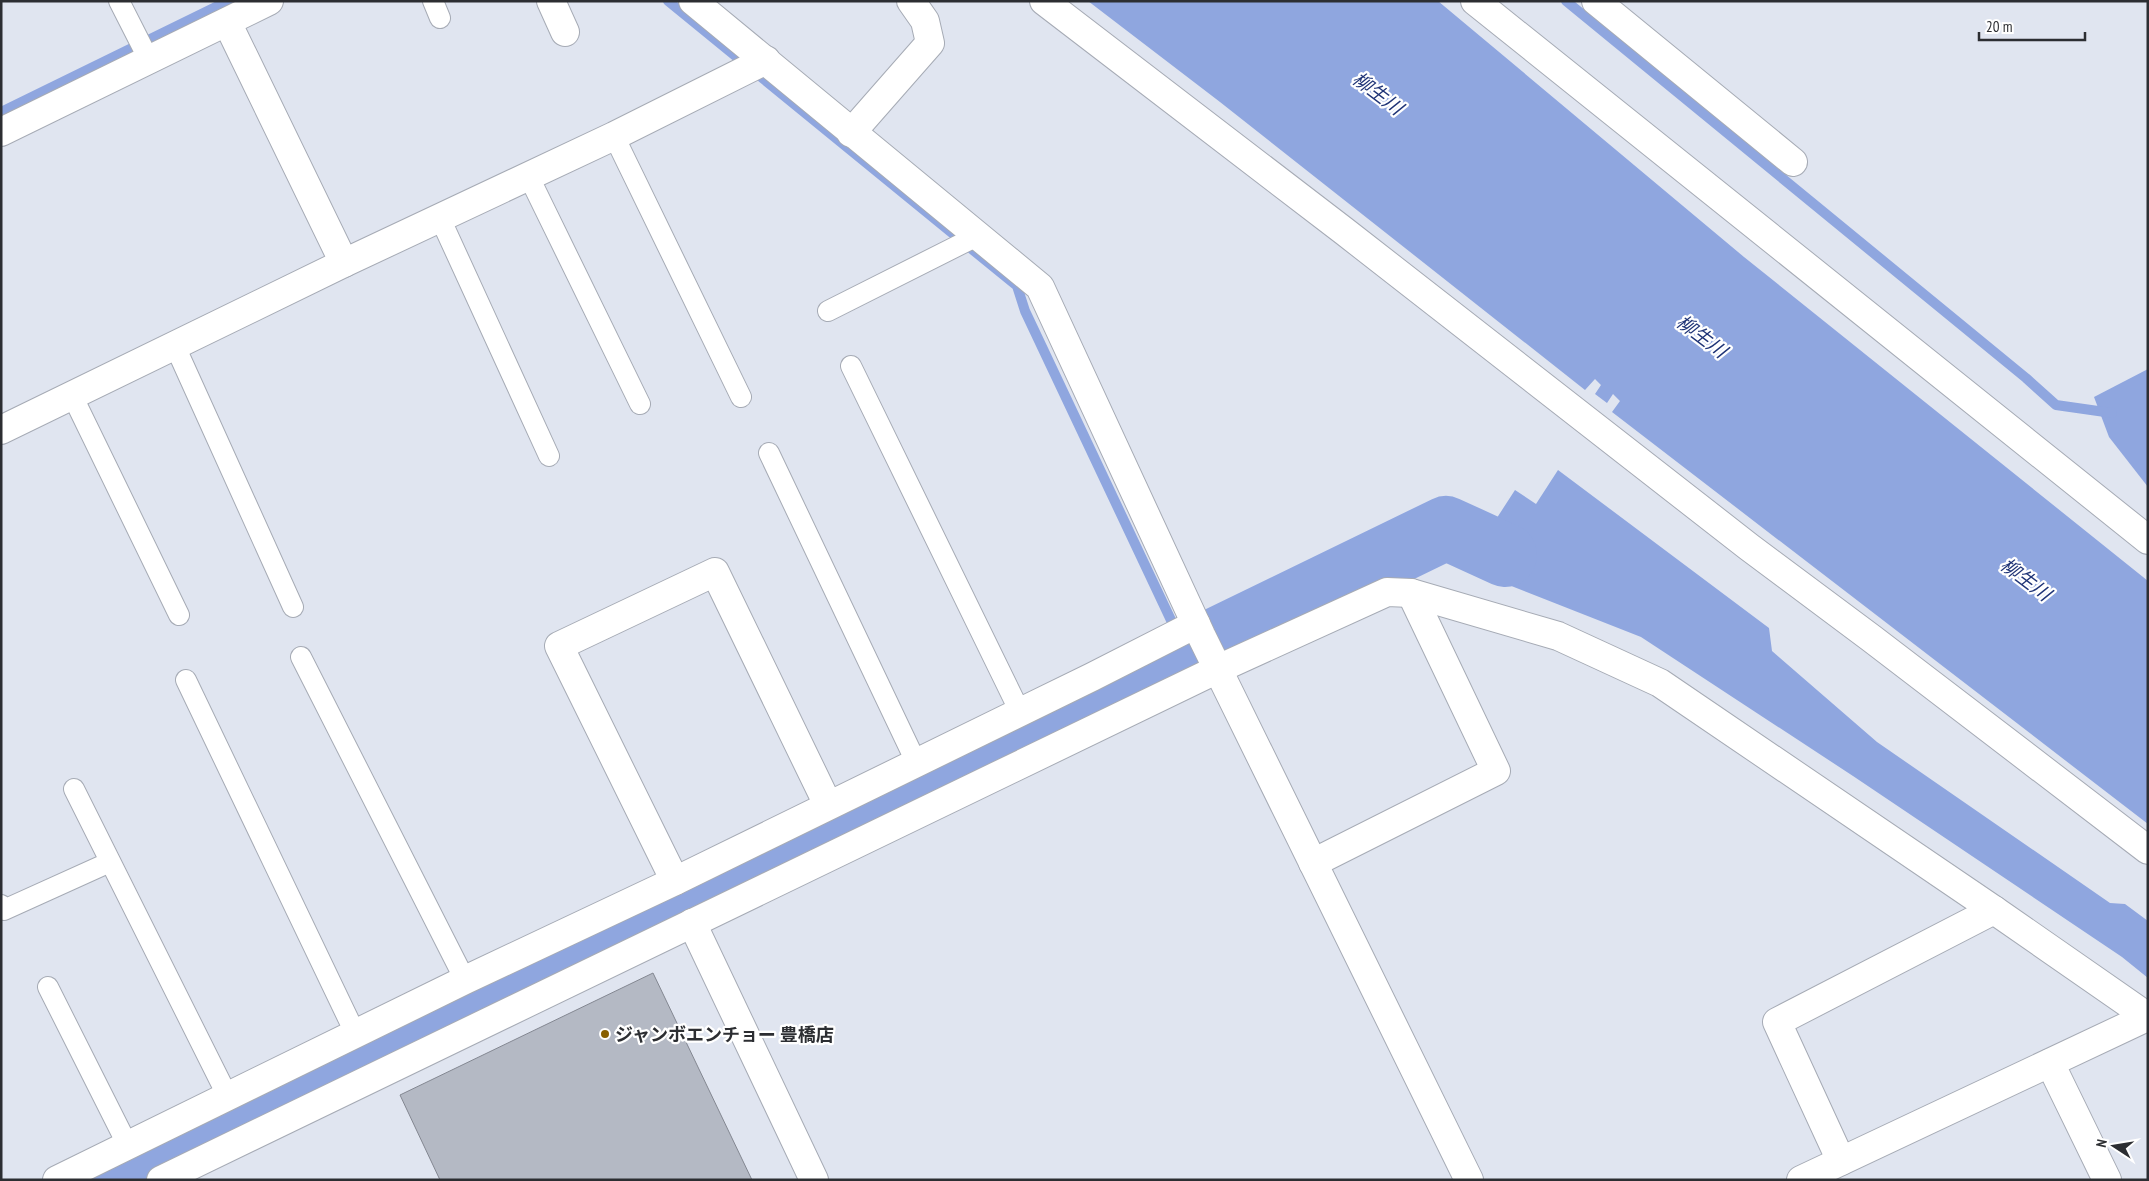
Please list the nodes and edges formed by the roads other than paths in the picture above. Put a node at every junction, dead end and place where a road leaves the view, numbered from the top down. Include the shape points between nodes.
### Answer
1 (119, 1) edge
2 (269, 1) edge
3 (551, 1) edge
4 (693, 1) edge
5 (911, 1) edge
6 (1044, 1) edge
7 (1475, 1) edge
8 (1596, 1) edge
9 (226, 22) junction
10 (565, 32) dead end
11 (148, 59) junction
12 (764, 61) junction
13 (1, 132) edge
14 (851, 133) junction
15 (614, 136) junction
16 (1793, 162) dead end
17 (529, 176) junction
18 (440, 218) junction
19 (975, 236) junction
20 (344, 263) junction
21 (828, 311) dead end
22 (175, 346) junction
23 (851, 366) dead end
24 (72, 395) junction
25 (741, 398) dead end
26 (640, 404) dead end
27 (1, 430) edge
28 (769, 453) dead end
29 (548, 456) dead end
30 (2148, 540) edge
31 (1411, 593) junction
32 (293, 607) dead end
33 (179, 615) dead end
34 (1204, 642) junction
35 (302, 657) dead end
36 (186, 680) dead end
37 (1020, 712) junction
38 (916, 762) junction
39 (74, 789) dead end
40 (828, 806) junction
41 (2148, 850) edge
42 (110, 862) junction
43 (1313, 863) junction
44 (675, 881) junction
45 (1, 905) edge
46 (1994, 910) junction
47 (692, 923) junction
48 (465, 980) junction
49 (48, 987) dead end
50 (2148, 1017) edge
51 (356, 1035) junction
52 (2050, 1063) junction
53 (228, 1097) junction
54 (128, 1146) junction
55 (1841, 1161) junction
56 (57, 1180) edge
57 (161, 1180) edge
58 (814, 1180) edge
59 (1469, 1180) edge
60 (1801, 1180) edge
61 (2107, 1180) edge

1 - 11 lane
2 - 9 street
3 - 10 street
4 - 12 street
5 - 14 street via 925,21 930,44
6 - 41 street
7 - 30 street
8 - 16 street
9 - 11 street
9 - 20 street
11 - 13 street
12 - 14 street
12 - 15 street
14 - 19 street
15 - 17 street
15 - 25 lane
17 - 18 street
17 - 26 lane
18 - 20 street
18 - 29 lane
19 - 21 lane
19 - 34 street via 1040,287
20 - 22 street
22 - 24 street
22 - 32 lane
23 - 37 lane
24 - 27 street
24 - 33 lane
28 - 38 lane
31 - 34 street via 1387,592
31 - 43 street via 1496,771
31 - 46 street via 1558,636 1660,683
34 - 37 street via 1157,644
34 - 43 street
34 - 47 street
35 - 48 lane
36 - 51 lane
37 - 38 street
38 - 40 street
39 - 42 lane
40 - 44 street
40 - 44 street via 715,572 559,646
42 - 45 lane via 4,910
42 - 53 lane
43 - 59 street
44 - 48 street
46 - 50 street
46 - 55 street via 1777,1022
47 - 57 street
47 - 58 street
48 - 51 street
49 - 54 lane
50 - 52 street
51 - 53 street
52 - 55 street
52 - 61 street
53 - 54 street
54 - 56 street
55 - 60 street

